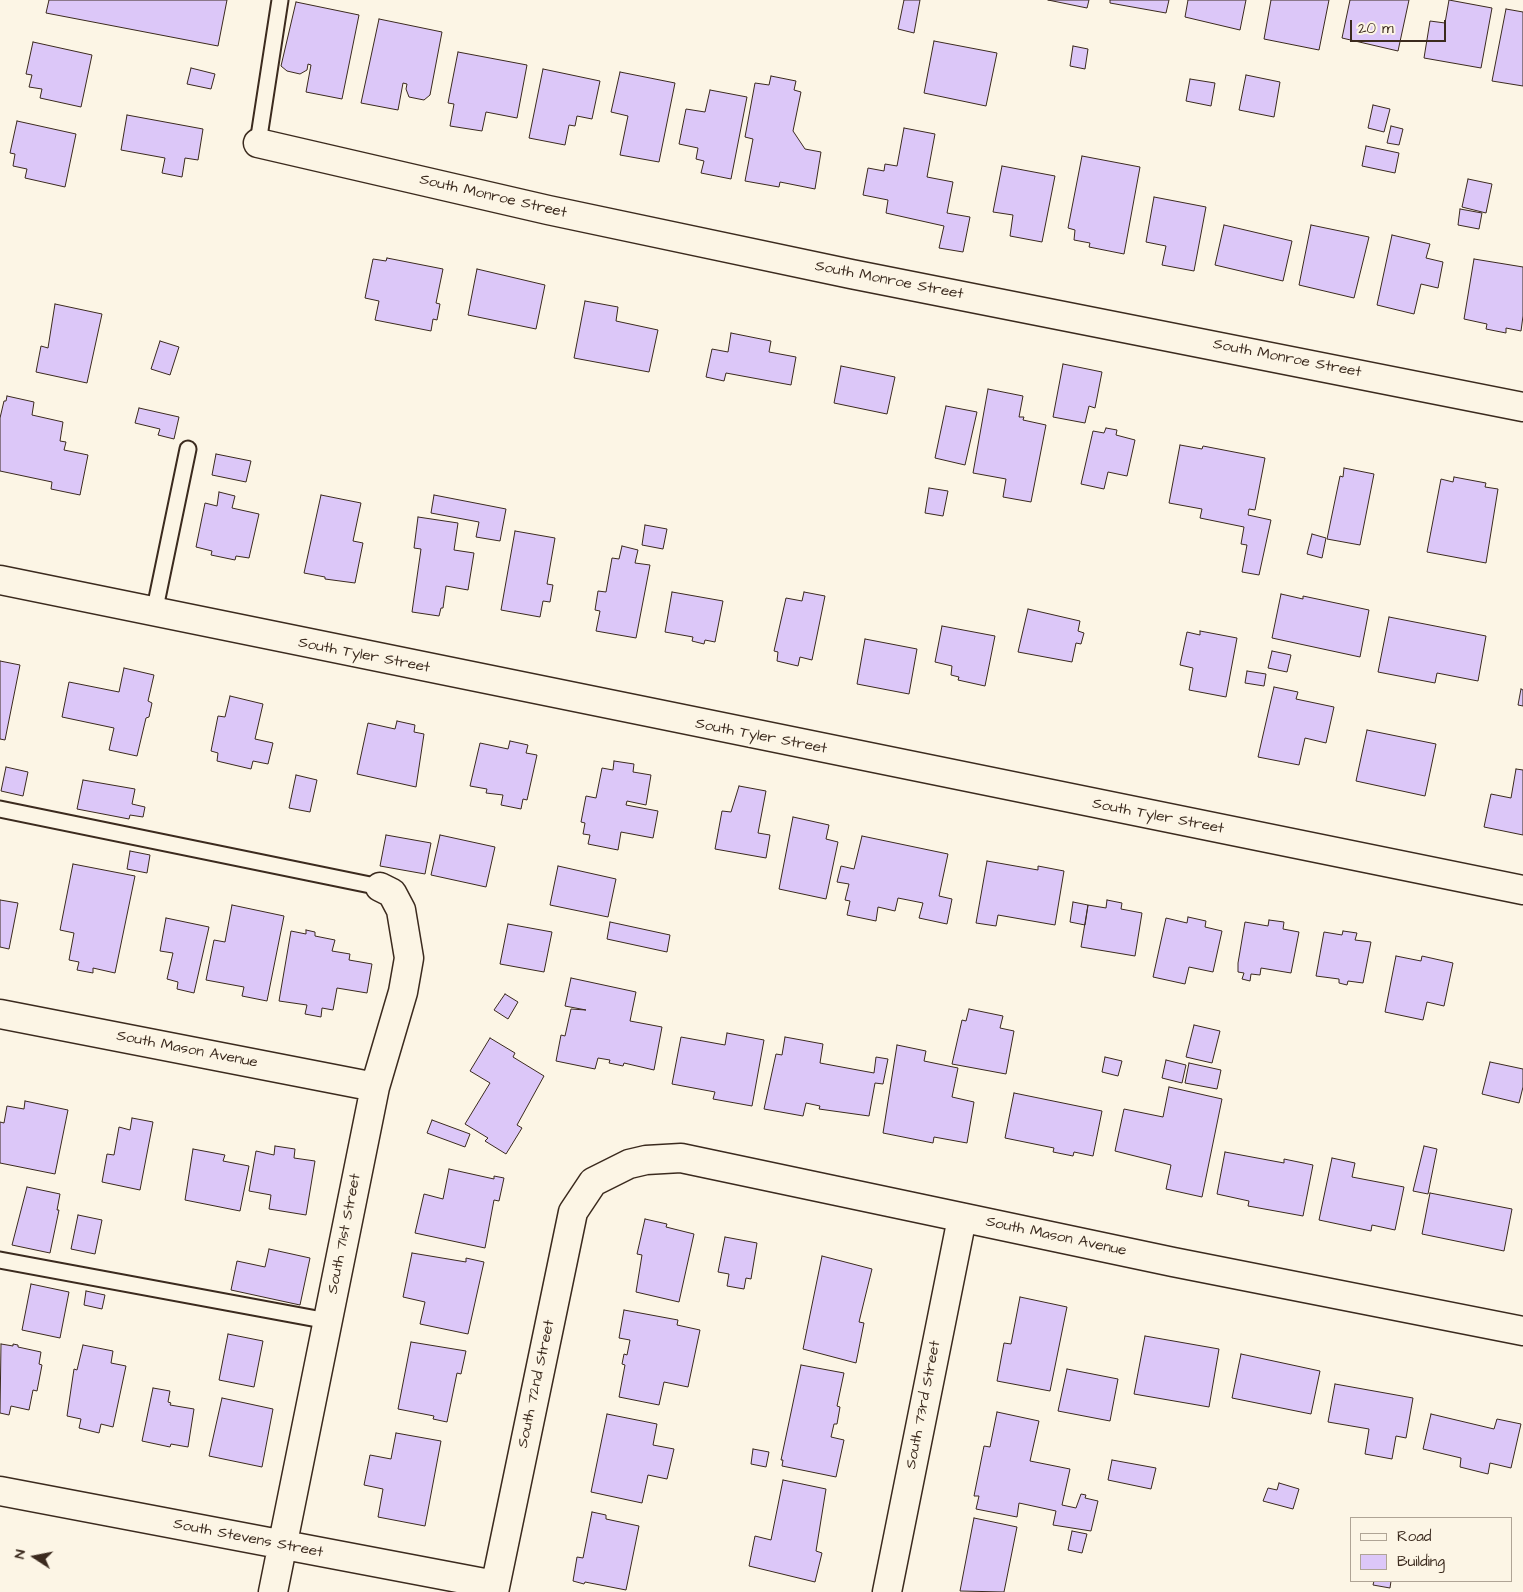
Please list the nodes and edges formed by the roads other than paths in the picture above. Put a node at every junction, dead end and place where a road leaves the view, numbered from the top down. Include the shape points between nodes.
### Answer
1 (280, 0) edge
2 (258, 143) joint
3 (1523, 407) edge
4 (188, 449) dead end
5 (0, 580) edge
6 (154, 613) junction
7 (0, 809) edge
8 (380, 887) joint
9 (1523, 890) edge
10 (0, 1014) edge
11 (375, 1087) junction
12 (593, 1182) joint
13 (962, 1218) junction
14 (0, 1260) edge
15 (328, 1321) junction
16 (1523, 1331) edge
17 (0, 1491) edge
18 (283, 1546) junction
19 (495, 1589) edge
20 (273, 1592) edge
21 (886, 1592) edge

1 - 2 lane
2 - 3 street, South Monroe Street via 548,210 851,274
4 - 6 lane
5 - 6 street, South Tyler Street
6 - 9 street, South Tyler Street
7 - 8 lane
8 - 11 street, South 71st Street via 392,893 401,910 409,958 404,992
10 - 11 street, South Mason Avenue
11 - 15 street, South 71st Street
12 - 13 street, South Mason Avenue via 629,1164 681,1158
12 - 19 street, South 72nd Street via 573,1212
13 - 16 street, South Mason Avenue
13 - 21 street, South 73rd Street
14 - 15 lane
15 - 18 street, South 71st Street
17 - 18 street, South Stevens Street
18 - 19 street, South Stevens Street
18 - 20 street, South 71st Street

